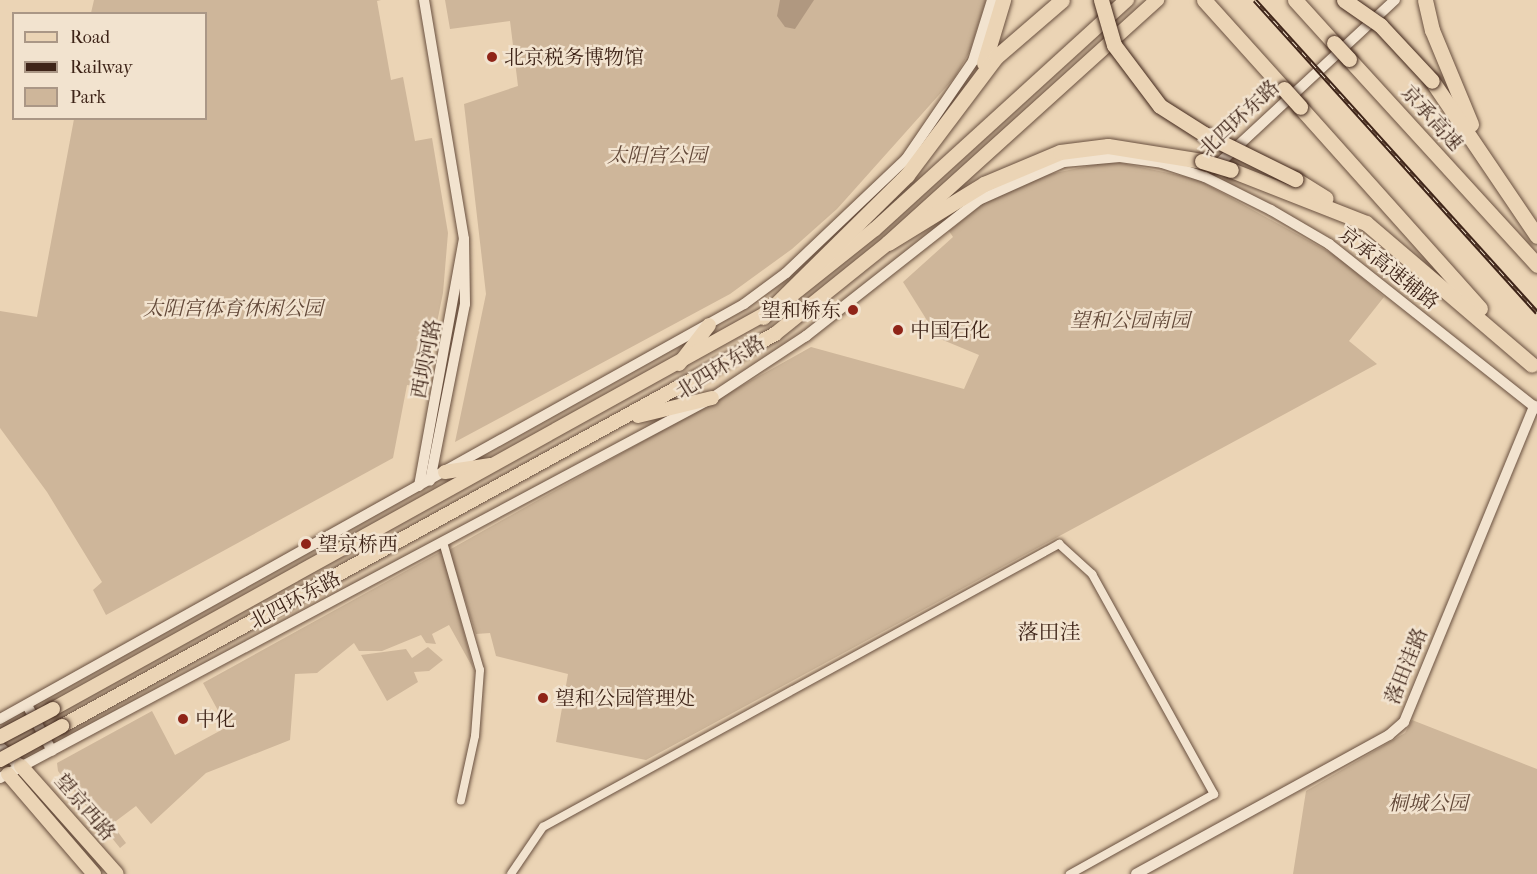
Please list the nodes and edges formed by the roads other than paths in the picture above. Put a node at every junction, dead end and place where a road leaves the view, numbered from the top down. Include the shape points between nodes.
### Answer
1 (424, 0) edge
2 (992, 0) edge
3 (1003, 0) edge
4 (1062, 0) edge
5 (1101, 0) edge
6 (1127, 0) edge
7 (1157, 0) edge
8 (1204, 0) edge
9 (1295, 0) edge
10 (1344, 0) edge
11 (1395, 0) edge
12 (1425, 0) edge
13 (972, 88) junction
14 (1486, 157) junction
15 (1205, 177) junction
16 (1366, 223) junction
17 (1537, 236) edge
18 (464, 239) junction
19 (888, 243) junction
20 (1537, 265) edge
21 (763, 317) junction
22 (709, 325) junction
23 (675, 368) junction
24 (1534, 368) edge
25 (712, 398) junction
26 (1535, 407) edge
27 (621, 420) junction
28 (501, 464) junction
29 (445, 472) junction
30 (430, 481) junction
31 (419, 486) junction
32 (443, 542) junction
33 (27, 705) junction
34 (0, 719) edge
35 (0, 737) edge
36 (0, 748) edge
37 (52, 751) junction
38 (0, 760) edge
39 (21, 766) junction
40 (3, 773) edge
41 (461, 800) dead end
42 (94, 874) edge
43 (117, 874) edge
44 (511, 874) edge
45 (1070, 874) edge
46 (1136, 874) edge

1 - 18 street, 西坝河路
2 - 22 street, 北四环东路 via 974,61 906,159 786,273
3 - 13 highway
4 - 13 highway via 1019,33
5 - 16 highway, bridge via 1114,45 1160,106 1204,134 1296,179
6 - 21 main road, 北四环东路 via 874,230
7 - 19 main road, 北四环东路
8 - 24 highway, bridge
9 - 20 highway, 京承高速, bridge
10 - 14 highway, bridge via 1380,26 1432,81
11 - 15 street, 北四环东路
12 - 14 highway via 1449,73
13 - 21 highway via 907,175
14 - 17 highway
15 - 25 street, 北四环东路 via 1120,157 1064,162 1022,178 979,200 806,336
15 - 26 street, 京承高速辅路 via 1329,244
16 - 19 highway, bridge via 1202,161 1108,146 1060,152 984,184
16 - 24 highway
18 - 30 street, 西坝河路 via 465,304
18 - 31 street, 西坝河路
19 - 27 main road, 北四环东路 via 775,334
21 - 23 main road, 北四环东路
22 - 23 main road
22 - 29 street, 北四环东路
23 - 28 main road, 北四环东路
25 - 27 main road
25 - 32 street, 北四环东路
26 - 46 street, 落田洼路 via 1404,722 1389,735
27 - 38 main road, 北四环东路, bridge
28 - 29 main road
28 - 35 main road, 北四环东路, bridge
29 - 30 street, 北四环东路
30 - 31 street, 北四环东路
31 - 33 street, 北四环东路
32 - 37 street, 北四环东路
32 - 41 street via 480,670 475,736
33 - 34 street, 北四环东路
33 - 36 street
33 - 37 street
36 - 39 main road
37 - 39 street, 北四环东路
39 - 40 street, 北四环东路
39 - 43 main road, 望京西路
40 - 42 main road, 望京西路
44 - 45 street via 543,826 1059,544 1092,574 1214,794

